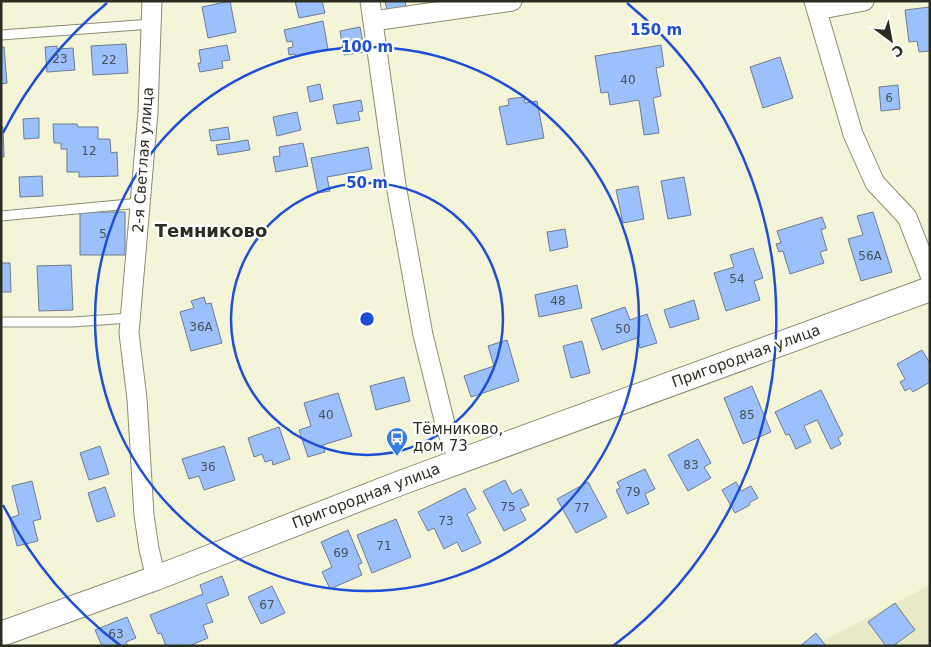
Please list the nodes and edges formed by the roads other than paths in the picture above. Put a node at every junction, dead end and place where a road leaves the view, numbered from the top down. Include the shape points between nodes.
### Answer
1 (152, 1) edge
2 (370, 1) edge
3 (512, 1) edge
4 (864, 1) edge
5 (816, 6) edge
6 (373, 21) junction
7 (152, 24) junction
8 (1, 35) edge
9 (140, 203) junction
10 (1, 216) edge
11 (930, 275) edge
12 (930, 289) edge
13 (130, 318) junction
14 (1, 322) edge
15 (459, 461) junction
16 (156, 578) junction
17 (1, 634) edge

1 - 7 street, 2-я Светлая улица
2 - 6 street
3 - 6 street
4 - 5 street
5 - 11 street via 853,134 875,182 907,217
6 - 15 street via 396,185 423,335 446,428
7 - 8 lane
7 - 9 street, 2-я Светлая улица
9 - 10 lane
9 - 13 street, 2-я Светлая улица
12 - 15 street, Пригородная улица
13 - 14 lane
13 - 16 street, 2-я Светлая улица via 144,515
15 - 16 street, Пригородная улица
16 - 17 street, Пригородная улица

